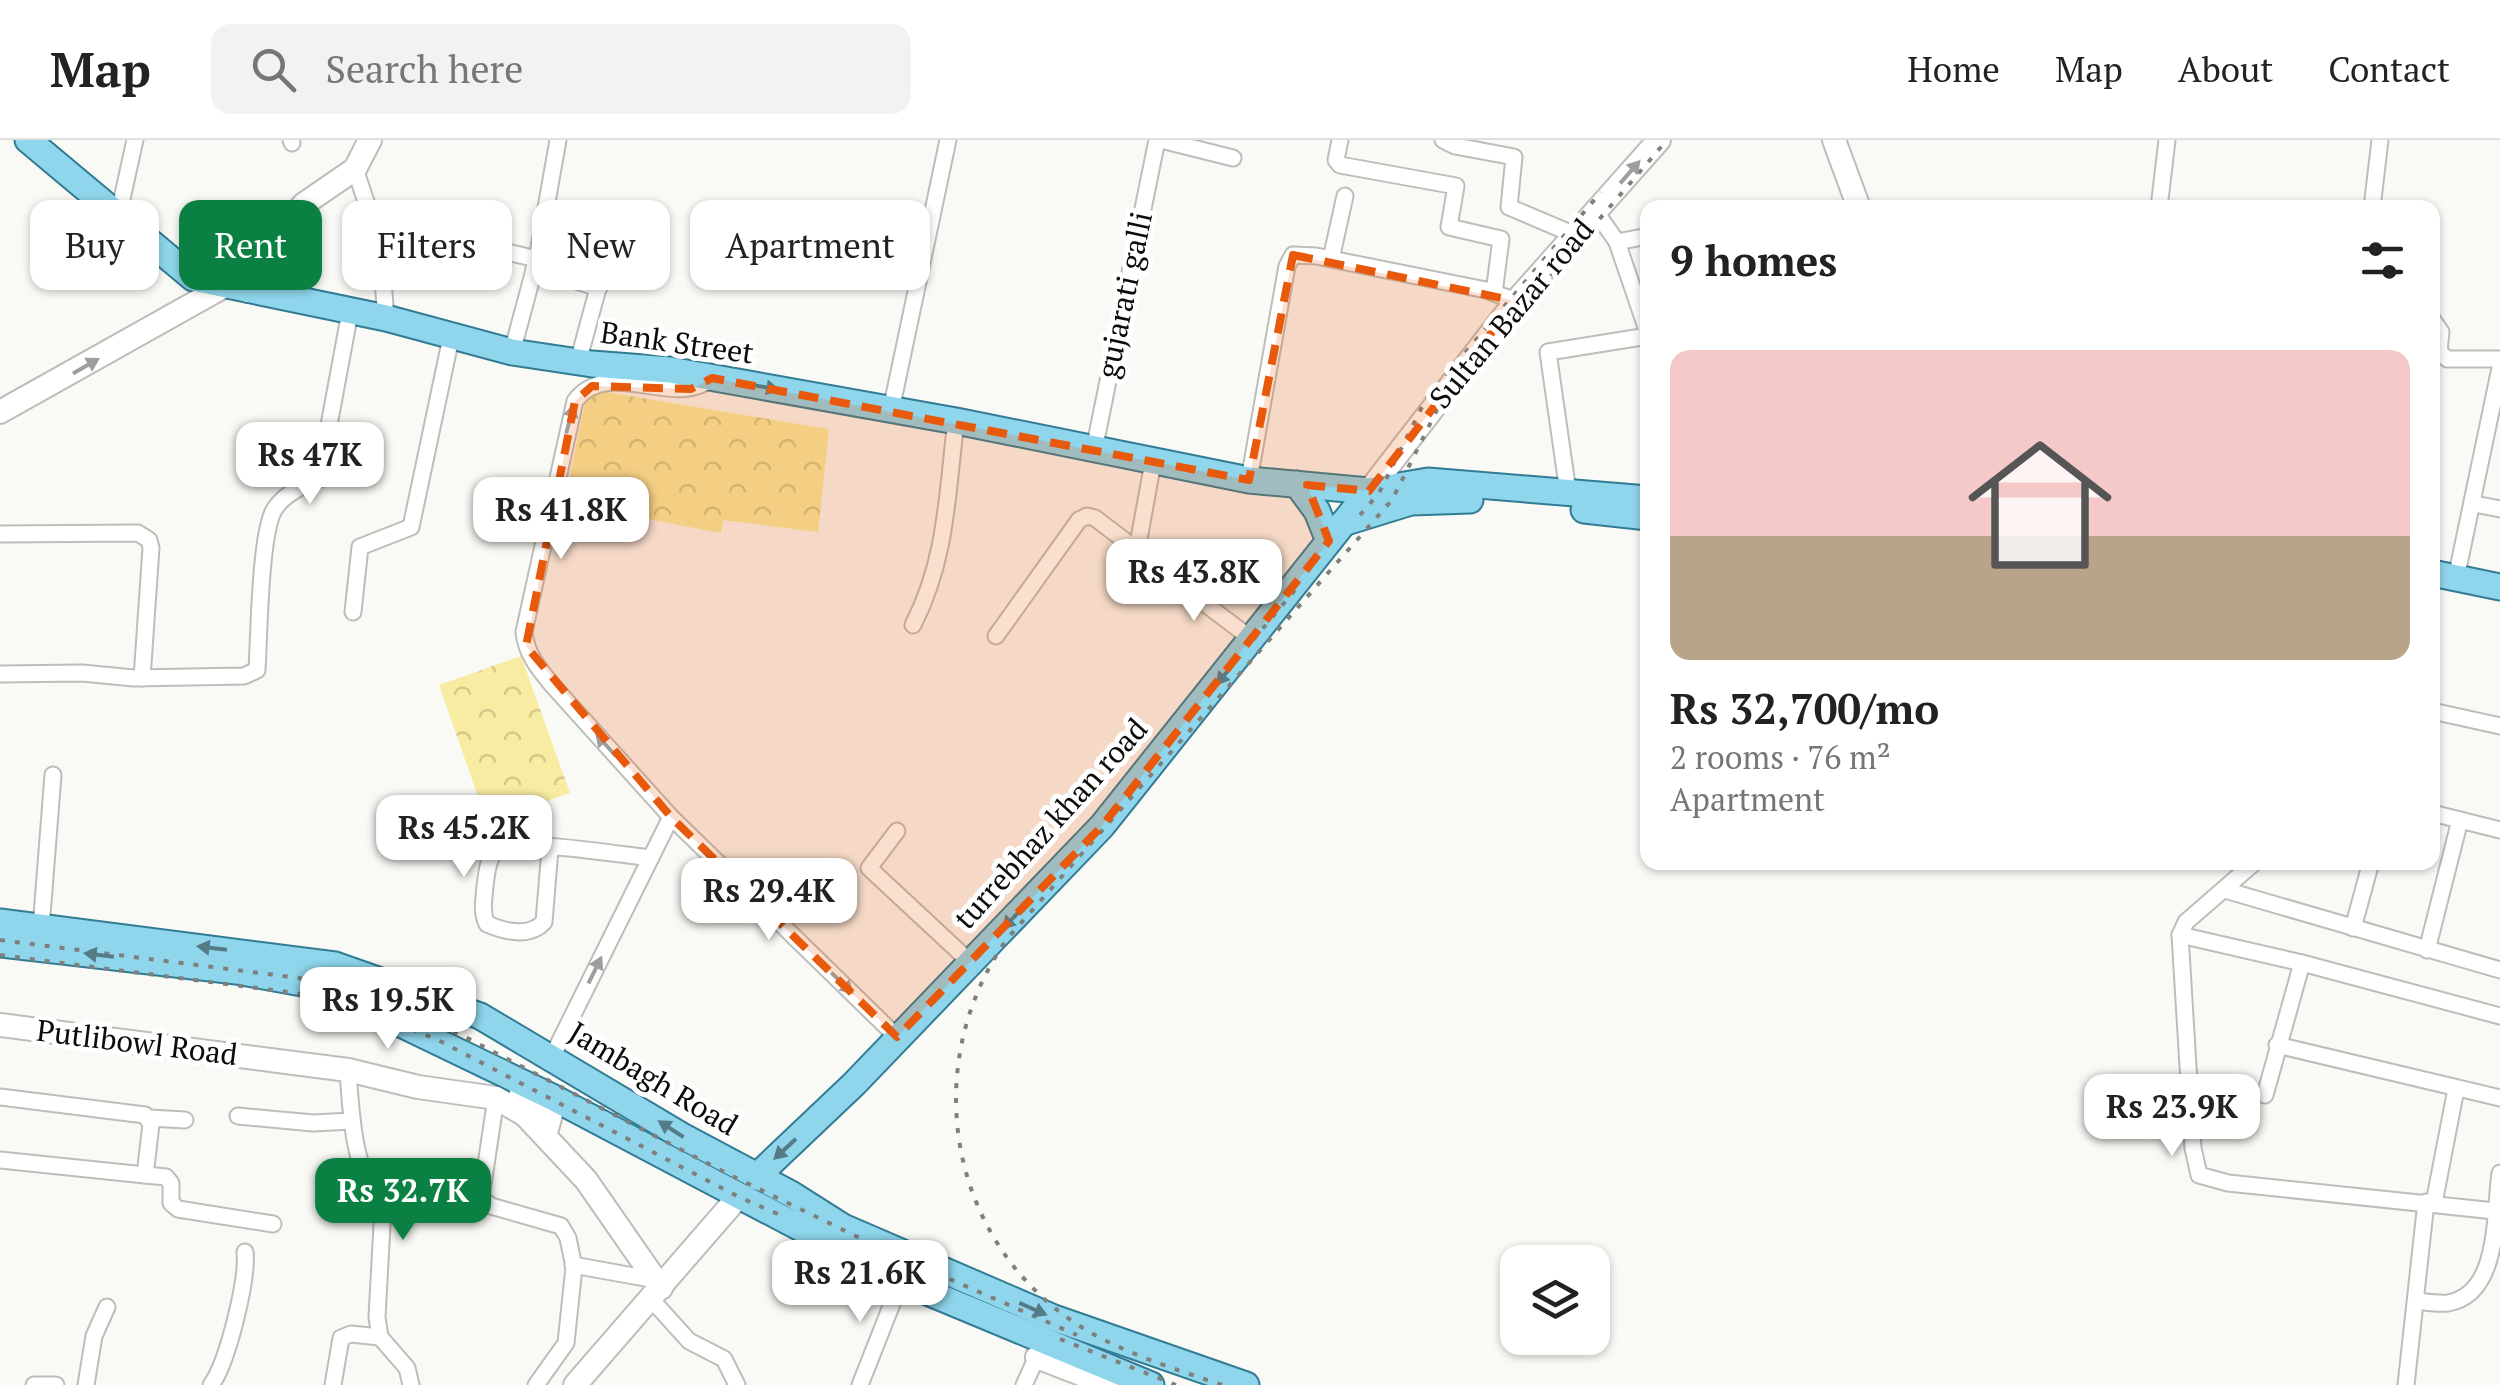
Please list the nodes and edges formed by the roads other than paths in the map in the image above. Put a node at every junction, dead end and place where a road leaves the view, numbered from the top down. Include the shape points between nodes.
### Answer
1 (28, 140) edge
2 (135, 140) edge
3 (370, 140) edge
4 (558, 140) edge
5 (948, 140) edge
6 (1159, 140) edge
7 (1340, 140) edge
8 (1444, 140) edge
9 (1659, 140) edge
10 (1834, 140) edge
11 (2167, 140) edge
12 (2380, 140) edge
13 (1233, 158) dead end
14 (354, 169) junction
15 (1345, 196) dead end
16 (98, 200) edge
17 (122, 200) edge
18 (310, 200) edge
19 (548, 200) edge
20 (1856, 200) edge
21 (2160, 200) edge
22 (2373, 200) edge
23 (1596, 212) junction
24 (1575, 235) junction
25 (1640, 238) edge
26 (1617, 242) junction
27 (159, 250) edge
28 (1331, 260) junction
29 (179, 267) edge
30 (532, 275) edge
31 (234, 290) edge
32 (241, 290) edge
33 (598, 290) edge
34 (1505, 297) junction
35 (1640, 300) edge
36 (350, 312) junction
37 (386, 318) junction
38 (452, 333) junction
39 (1640, 335) edge
40 (512, 352) junction
41 (2440, 352) edge
42 (2500, 359) edge
43 (578, 362) junction
44 (2500, 368) edge
45 (712, 378) junction
46 (890, 410) junction
47 (0, 412) edge
48 (956, 421) junction
49 (1094, 450) junction
50 (1152, 462) junction
51 (1249, 480) junction
52 (1297, 484) junction
53 (1369, 491) junction
54 (1568, 492) junction
55 (1640, 498) edge
56 (2474, 504) junction
57 (2500, 509) edge
58 (1640, 516) edge
59 (1336, 532) junction
60 (0, 534) edge
61 (2440, 561) edge
62 (2460, 564) junction
63 (1163, 572) dead end
64 (2500, 572) edge
65 (2440, 575) edge
66 (2500, 587) edge
67 (354, 612) dead end
68 (912, 625) dead end
69 (996, 636) dead end
70 (1253, 640) junction
71 (0, 674) edge
72 (142, 678) junction
73 (2440, 713) edge
74 (2500, 726) edge
75 (53, 774) dead end
76 (2440, 815) edge
77 (671, 817) junction
78 (2460, 820) junction
79 (897, 830) dead end
80 (2500, 830) edge
81 (550, 849) junction
82 (651, 858) junction
83 (2246, 870) edge
84 (2370, 870) edge
85 (2224, 890) junction
86 (0, 922) edge
87 (41, 928) junction
88 (2353, 928) junction
89 (2180, 935) junction
90 (0, 944) edge
91 (2427, 950) junction
92 (970, 962) junction
93 (2302, 963) junction
94 (2500, 970) edge
95 (340, 980) junction
96 (2500, 1016) edge
97 (0, 1025) edge
98 (897, 1037) junction
99 (2278, 1045) junction
100 (552, 1058) junction
101 (491, 1069) junction
102 (348, 1070) junction
103 (594, 1082) junction
104 (2456, 1089) junction
105 (2265, 1096) dead end
106 (0, 1097) edge
107 (496, 1098) junction
108 (2500, 1098) edge
109 (238, 1116) dead end
110 (149, 1118) junction
111 (185, 1120) dead end
112 (352, 1120) junction
113 (602, 1124) junction
114 (546, 1136) junction
115 (0, 1160) edge
116 (2500, 1173) edge
117 (145, 1176) junction
118 (747, 1186) junction
119 (2430, 1203) junction
120 (2495, 1211) junction
121 (272, 1224) dead end
122 (245, 1252) dead end
123 (2495, 1257) edge
124 (573, 1265) junction
125 (902, 1281) junction
126 (656, 1289) junction
127 (2416, 1301) junction
128 (107, 1306) dead end
129 (380, 1337) junction
130 (1040, 1350) junction
131 (34, 1385) edge
132 (56, 1385) edge
133 (86, 1385) edge
134 (211, 1385) edge
135 (333, 1385) edge
136 (411, 1385) edge
137 (536, 1385) edge
138 (575, 1385) edge
139 (737, 1385) edge
140 (860, 1385) edge
141 (1024, 1385) edge
142 (1109, 1385) edge
143 (1151, 1385) edge
144 (1246, 1385) edge
145 (2406, 1385) edge

1 - 16 main road, Bank Street
2 - 17 street
3 - 14 street
4 - 19 street
5 - 46 street
6 - 13 street
6 - 49 street, gujarati galli
7 - 34 street via 1340,165 1456,186 1449,227 1501,239
8 - 24 street via 1514,156 1509,207
23 -> 9 street, Sultan Bazar road
10 - 20 street
11 - 21 street
12 - 22 street
14 - 18 street
14 - 37 street via 380,243
15 - 28 street
23 - 24 street, Sultan Bazar road
23 - 26 street
24 - 34 street, Sultan Bazar road
25 - 26 street
26 - 35 street
27 - 29 main road, Bank Street
28 - 34 street
28 - 51 street via 1294,255 1286,266
30 - 40 street
47 -> 31 street
32 - 36 main road, Bank Street
33 - 43 street
34 - 53 street, Sultan Bazar road
36 - 37 main road, Bank Street
36 - 72 street via 319,479 300,486 274,510 266,538 257,670 244,676
37 - 38 main road, Bank Street
38 - 40 main road, Bank Street
38 - 67 street via 412,527 360,547
39 - 54 street via 1548,352
40 - 43 main road, Bank Street
41 - 42 street via 2446,359
43 - 45 main road, Bank Street
44 - 56 street
45 -> 46 main road, Bank Street
77 -> 45 street via 536,666 524,632 560,457 580,394 602,384 697,388
46 - 48 main road, Bank Street
48 - 49 main road, Bank Street
48 - 68 street via 940,559
49 - 50 main road, Bank Street
50 - 51 main road, Bank Street
50 - 69 street via 1136,550 1094,518 1079,520
51 - 52 main road, Bank Street
52 - 53 main road, Bank Street
52 - 59 main road
53 - 54 main road, Bank Street via 1428,481
53 - 59 main road, turrebhaz khan road
54 - 55 main road, Bank Street
56 - 57 street
56 - 62 street
58 - 59 main road via 1452,498 1411,502
59 - 70 main road, turrebhaz khan road
60 - 72 street via 145,536 151,548
61 - 62 main road
62 - 64 main road
63 - 70 street
65 - 66 main road
70 -> 92 main road, turrebhaz khan road via 1102,826
71 - 72 street
73 - 74 street
75 - 87 street
76 - 78 street
77 - 82 street
77 -> 98 street
78 - 80 street
78 - 91 street
79 - 92 street via 869,868
81 - 81 street via 504,846 494,853 484,903 487,924 526,932 544,922
81 - 82 street
100 -> 82 street
83 - 85 street
84 - 88 street
85 - 88 street
85 - 89 street
86 - 87 main road, Jambagh Road
95 -> 87 main road, Jambagh Road via 220,949
88 - 91 street
89 - 93 street
89 - 119 street via 2199,1175
95 -> 90 main road
91 - 94 street
92 - 98 main road, turrebhaz khan road
93 - 96 street
93 - 99 street
95 - 100 main road, Jambagh Road via 480,1016
95 - 101 main road via 392,1017
97 - 102 street, Putlibowl Road
98 -> 118 main road, turrebhaz khan road
99 - 104 street
99 - 105 street
100 - 103 main road, Jambagh Road
101 - 113 main road
101 - 114 street via 551,1114
102 - 107 street, Putlibowl Road
102 - 112 street
103 - 113 main road via 604,1102
118 -> 103 main road, Jambagh Road
104 - 108 street
104 - 119 street
106 - 110 street
107 - 114 street, Putlibowl Road
107 - 124 street via 481,1198 561,1226
109 - 112 street
110 - 111 street
110 - 117 street
112 - 129 street via 383,1207
113 - 118 main road
114 - 126 street, Putlibowl Road via 586,1180
115 - 117 street
116 - 120 street
117 - 121 street via 166,1177 170,1203 178,1210
118 - 125 main road, Jambagh Road
118 - 126 street
118 -> 144 main road, Jambagh Road via 1054,1318
119 - 120 street
119 - 127 street
120 - 123 street
122 - 134 street via 232,1328
123 - 127 street via 2475,1292 2446,1303
124 - 126 street
124 - 137 street via 566,1343
125 - 130 main road, Jambagh Road
125 - 140 street
126 - 138 street
126 - 139 street via 690,1342 724,1359
127 - 145 street
128 - 133 street
129 - 135 street via 341,1338
129 - 136 street via 407,1368
130 - 141 street
130 - 142 street
130 - 143 main road, Jambagh Road
131 - 132 street

